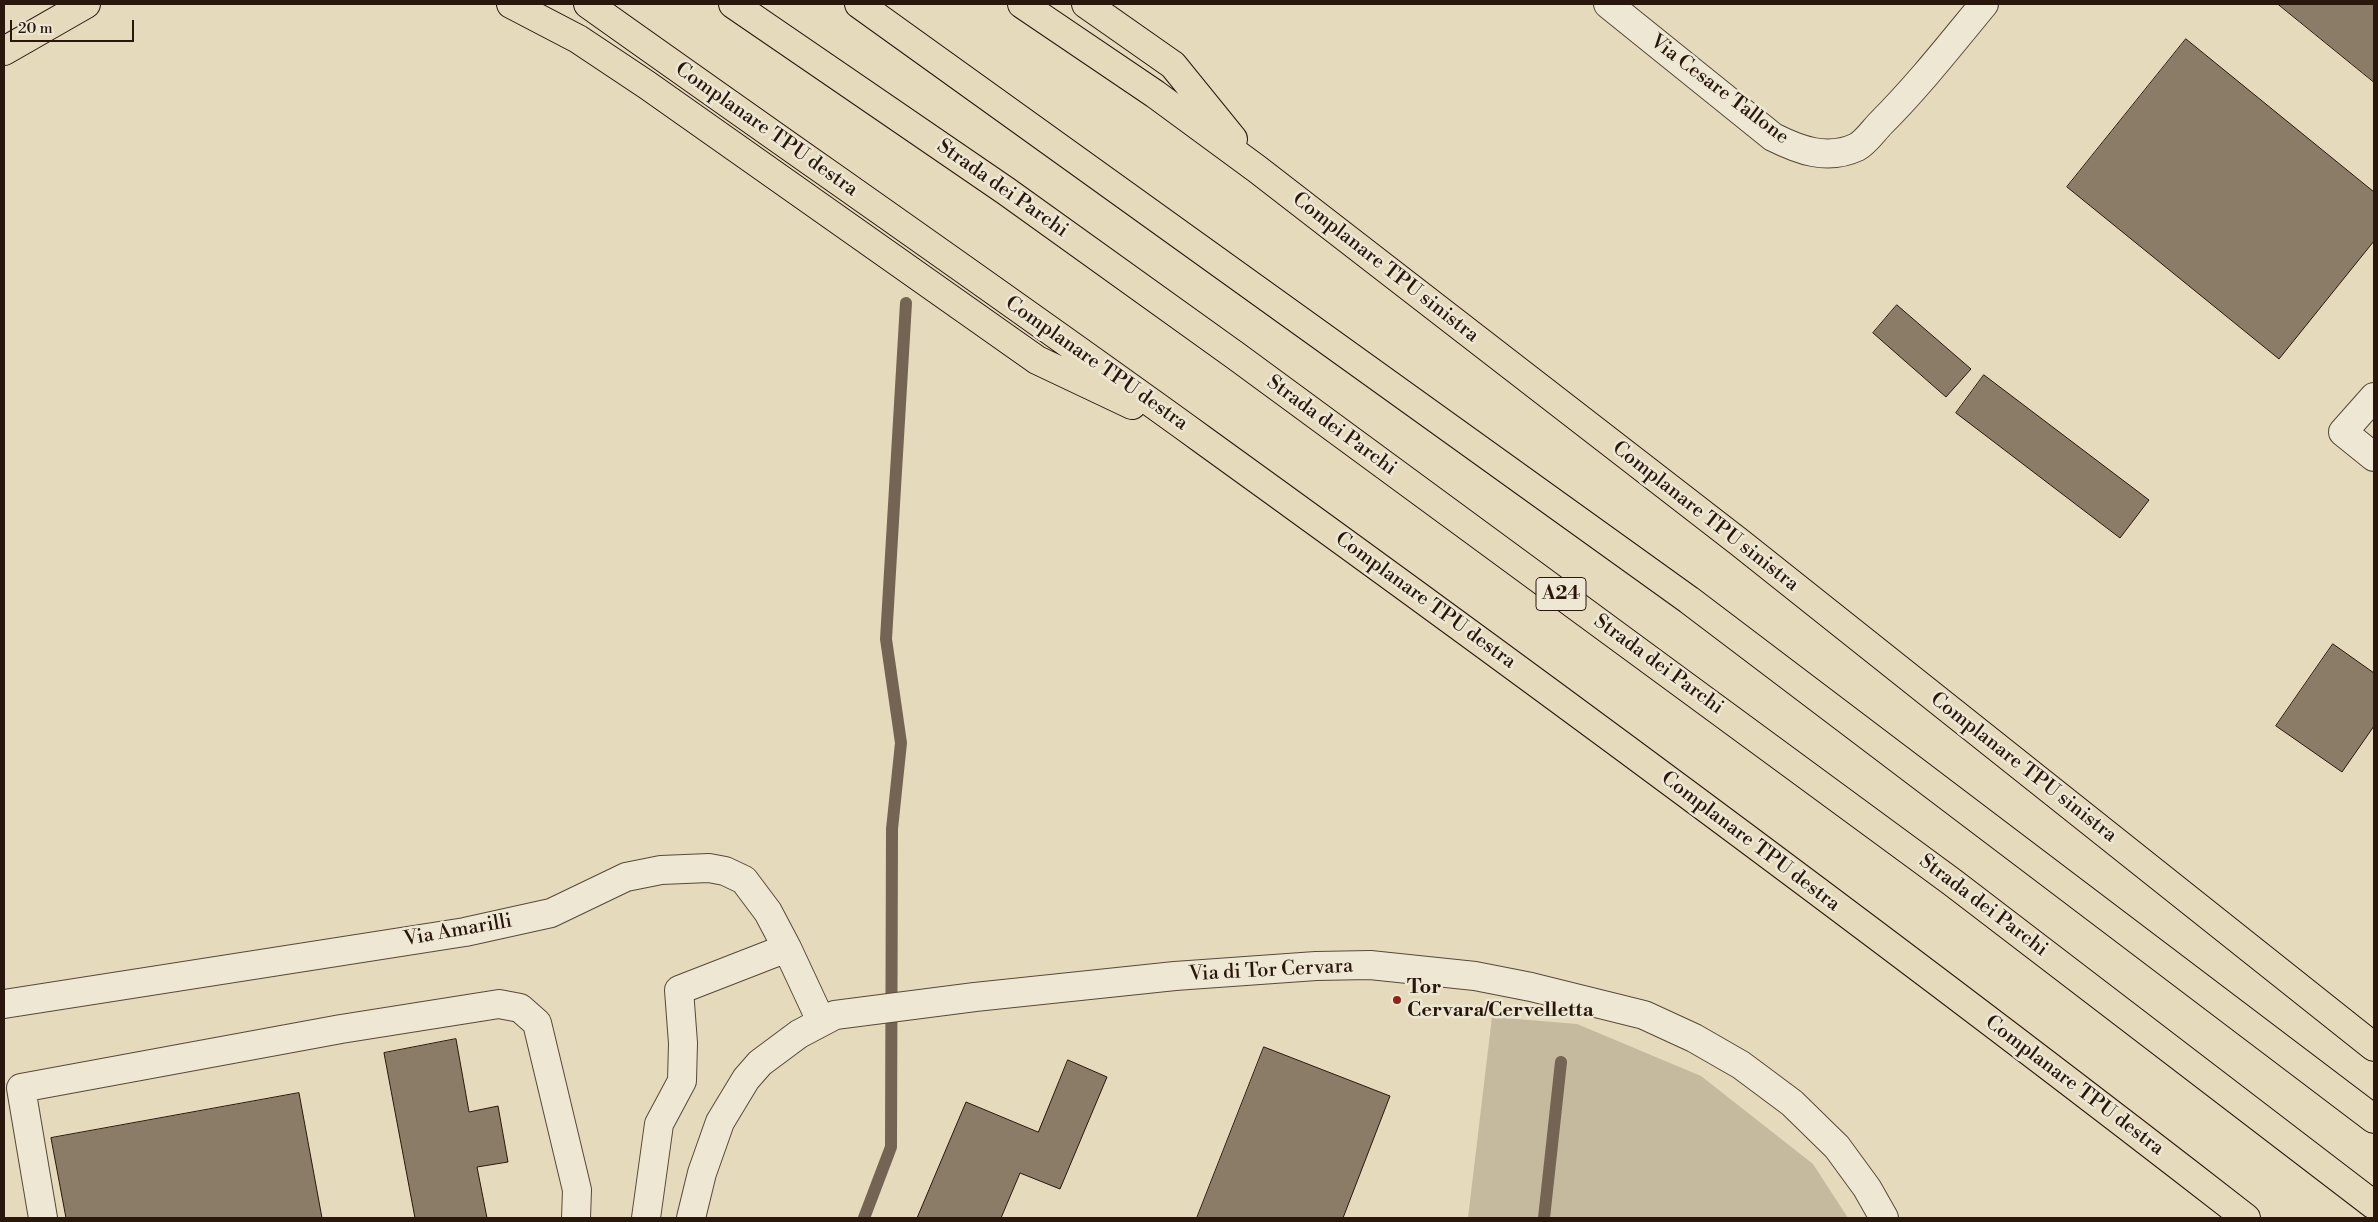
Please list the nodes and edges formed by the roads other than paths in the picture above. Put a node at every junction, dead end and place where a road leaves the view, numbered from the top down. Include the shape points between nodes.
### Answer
1 (86, 4) edge
2 (511, 4) edge
3 (588, 4) edge
4 (734, 4) edge
5 (859, 4) edge
6 (1022, 4) edge
7 (1086, 4) edge
8 (1608, 4) edge
9 (1984, 4) edge
10 (4, 51) edge
11 (1257, 169) junction
12 (2374, 397) edge
13 (1199, 437) junction
14 (2374, 457) edge
15 (788, 948) junction
16 (4, 1004) edge
17 (828, 1018) junction
18 (2374, 1047) edge
19 (2374, 1119) edge
20 (2374, 1205) edge
21 (43, 1218) edge
22 (576, 1218) edge
23 (646, 1218) edge
24 (691, 1218) edge
25 (1884, 1218) edge
26 (2246, 1218) edge

1 - 10 highway
2 - 13 highway via 578,39 647,85 1036,360
3 - 13 highway, Complanare TPU destra
4 - 20 highway, Strada dei Parchi / A24 via 1006,191 1236,356 1952,882
5 - 19 highway via 1689,600
6 - 11 highway, Complanare TPU sinistra
7 - 11 highway via 1173,65
8 - 9 street, Via Cesare Tallone via 1773,136 1798,150 1817,154 1839,153 1858,146 1908,96
11 - 18 highway, Complanare TPU sinistra via 1739,542
12 - 14 street via 2343,432
13 - 26 highway, Complanare TPU destra via 1512,664
15 - 16 street, Via Amarilli via 768,912 744,880 725,871 682,867 626,876 551,914 465,932
15 - 17 street, Via Amarilli
15 - 23 street via 679,990 682,1081 659,1124
17 - 24 street, Via di Tor Cervara via 798,1034 760,1063 746,1079 720,1122
17 - 25 street, Via di Tor Cervara via 975,997 1175,976 1316,966 1370,966 1475,976 1644,1015 1741,1065 1792,1103 1837,1147
21 - 22 street via 21,1088 341,1029 499,1004 520,1008 537,1023 577,1190

